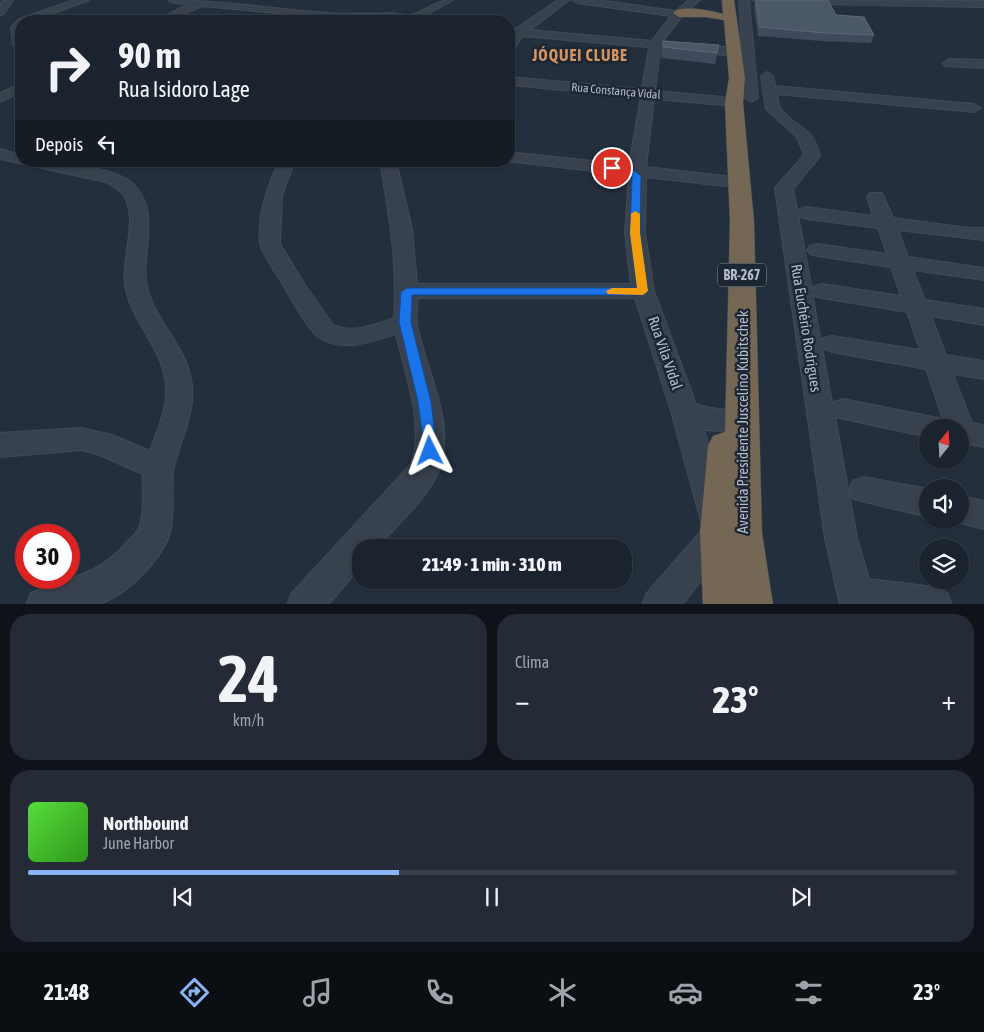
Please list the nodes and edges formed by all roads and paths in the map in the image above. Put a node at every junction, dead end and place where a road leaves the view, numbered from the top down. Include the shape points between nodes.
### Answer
1 (8, 0) edge
2 (84, 0) edge
3 (173, 0) edge
4 (448, 0) edge
5 (564, 0) edge
6 (577, 0) edge
7 (695, 0) edge
8 (744, 0) edge
9 (757, 0) edge
10 (205, 1) edge
11 (323, 4) dead end
12 (724, 4) edge
13 (984, 4) edge
14 (0, 12) edge
15 (308, 13) junction
16 (678, 13) junction
17 (42, 15) edge
18 (174, 15) edge
19 (305, 15) edge
20 (325, 15) edge
21 (419, 15) edge
22 (515, 31) edge
23 (515, 32) edge
24 (662, 46) junction
25 (725, 51) junction
26 (949, 63) dead end
27 (984, 64) edge
28 (515, 82) edge
29 (873, 86) dead end
30 (762, 88) junction
31 (15, 93) edge
32 (648, 94) junction
33 (840, 96) junction
34 (0, 98) edge
35 (880, 99) junction
36 (723, 101) junction
37 (926, 104) junction
38 (947, 106) junction
39 (846, 110) dead end
40 (935, 119) dead end
41 (958, 121) dead end
42 (983, 123) dead end
43 (0, 154) edge
44 (15, 158) edge
45 (515, 158) edge
46 (58, 167) edge
47 (285, 167) edge
48 (389, 167) edge
49 (637, 172) junction
50 (724, 181) junction
51 (876, 196) dead end
52 (807, 213) dead end
53 (886, 223) junction
54 (974, 233) edge
55 (817, 250) dead end
56 (900, 262) junction
57 (984, 274) edge
58 (643, 291) junction
59 (822, 291) dead end
60 (407, 292) junction
61 (916, 306) junction
62 (984, 317) edge
63 (405, 322) junction
64 (832, 344) dead end
65 (937, 363) junction
66 (984, 370) edge
67 (843, 409) dead end
68 (685, 411) junction
69 (956, 419) edge
70 (726, 420) junction
71 (919, 424) edge
72 (0, 445) edge
73 (159, 468) junction
74 (864, 490) dead end
75 (919, 501) edge
76 (969, 512) edge
77 (984, 515) edge
78 (720, 533) junction
79 (857, 600) edge
80 (44, 604) edge
81 (304, 604) edge
82 (659, 604) edge
83 (725, 604) edge
84 (752, 604) edge
85 (935, 604) edge

1 - 14 street
2 - 17 street
3 - 10 street
4 - 21 street
5 - 22 street
6 - 16 street
7 - 16 street, Rua Vila Vidal
8 - 30 street
9 - 13 street
10 - 15 street
10 - 18 street
11 - 15 street
12 - 16 highway via 705,13
12 - 25 highway, Avenida Presidente Juscelino Kubitschek / BR-267
12 - 84 highway, Avenida Presidente Juscelino Kubitschek / BR-267 via 736,78 734,103 742,222 742,533
15 - 19 street
15 - 20 street
16 - 24 street, Rua Vila Vidal
23 - 24 street
24 - 25 street
24 - 32 street, Rua Vila Vidal
25 - 36 highway, Avenida Presidente Juscelino Kubitschek / BR-267
26 - 27 street
28 - 32 street, Rua Constança Vidal
29 - 35 street
30 - 33 street
30 - 79 street, Rua Euchério Rodrigues via 773,109 805,135 812,156 784,188 840,538
31 - 34 street
32 - 36 street, Rua Constança Vidal
32 - 49 street, Rua Vila Vidal
33 - 35 street
33 - 39 street
35 - 37 street
36 - 50 highway, Avenida Presidente Juscelino Kubitschek / BR-267
37 - 38 street
37 - 40 street
38 - 41 street
38 - 42 street via 969,103
43 - 44 street
45 - 49 street
46 - 73 street via 112,178 124,184 139,202 136,289 168,350 178,380 174,423
47 - 63 street via 273,195 270,244 294,287 325,331 336,336 358,337
48 - 60 street via 402,229
49 - 50 street
49 - 58 street, Rua Vila Vidal via 635,233
50 - 70 highway, Avenida Presidente Juscelino Kubitschek / BR-267
51 - 53 street
52 - 53 street
53 - 54 street
53 - 56 street
55 - 56 street
56 - 57 street
56 - 61 street
58 - 60 street
58 - 68 street, Rua Vila Vidal
59 - 61 street
60 - 63 street
61 - 62 street
61 - 65 street
63 - 81 street via 430,433 430,451 424,470
64 - 65 street
65 - 66 street
65 - 69 street
67 - 71 street
68 - 70 street via 707,420
68 - 78 street, Rua Vila Vidal
70 - 78 highway, Avenida Presidente Juscelino Kubitschek / BR-267
72 - 73 street via 81,439 102,443
73 - 80 street via 159,506 154,536 134,561 110,581 76,597
74 - 75 street
76 - 77 street
78 - 82 street
78 - 83 highway, Avenida Presidente Juscelino Kubitschek / BR-267
79 - 85 street

